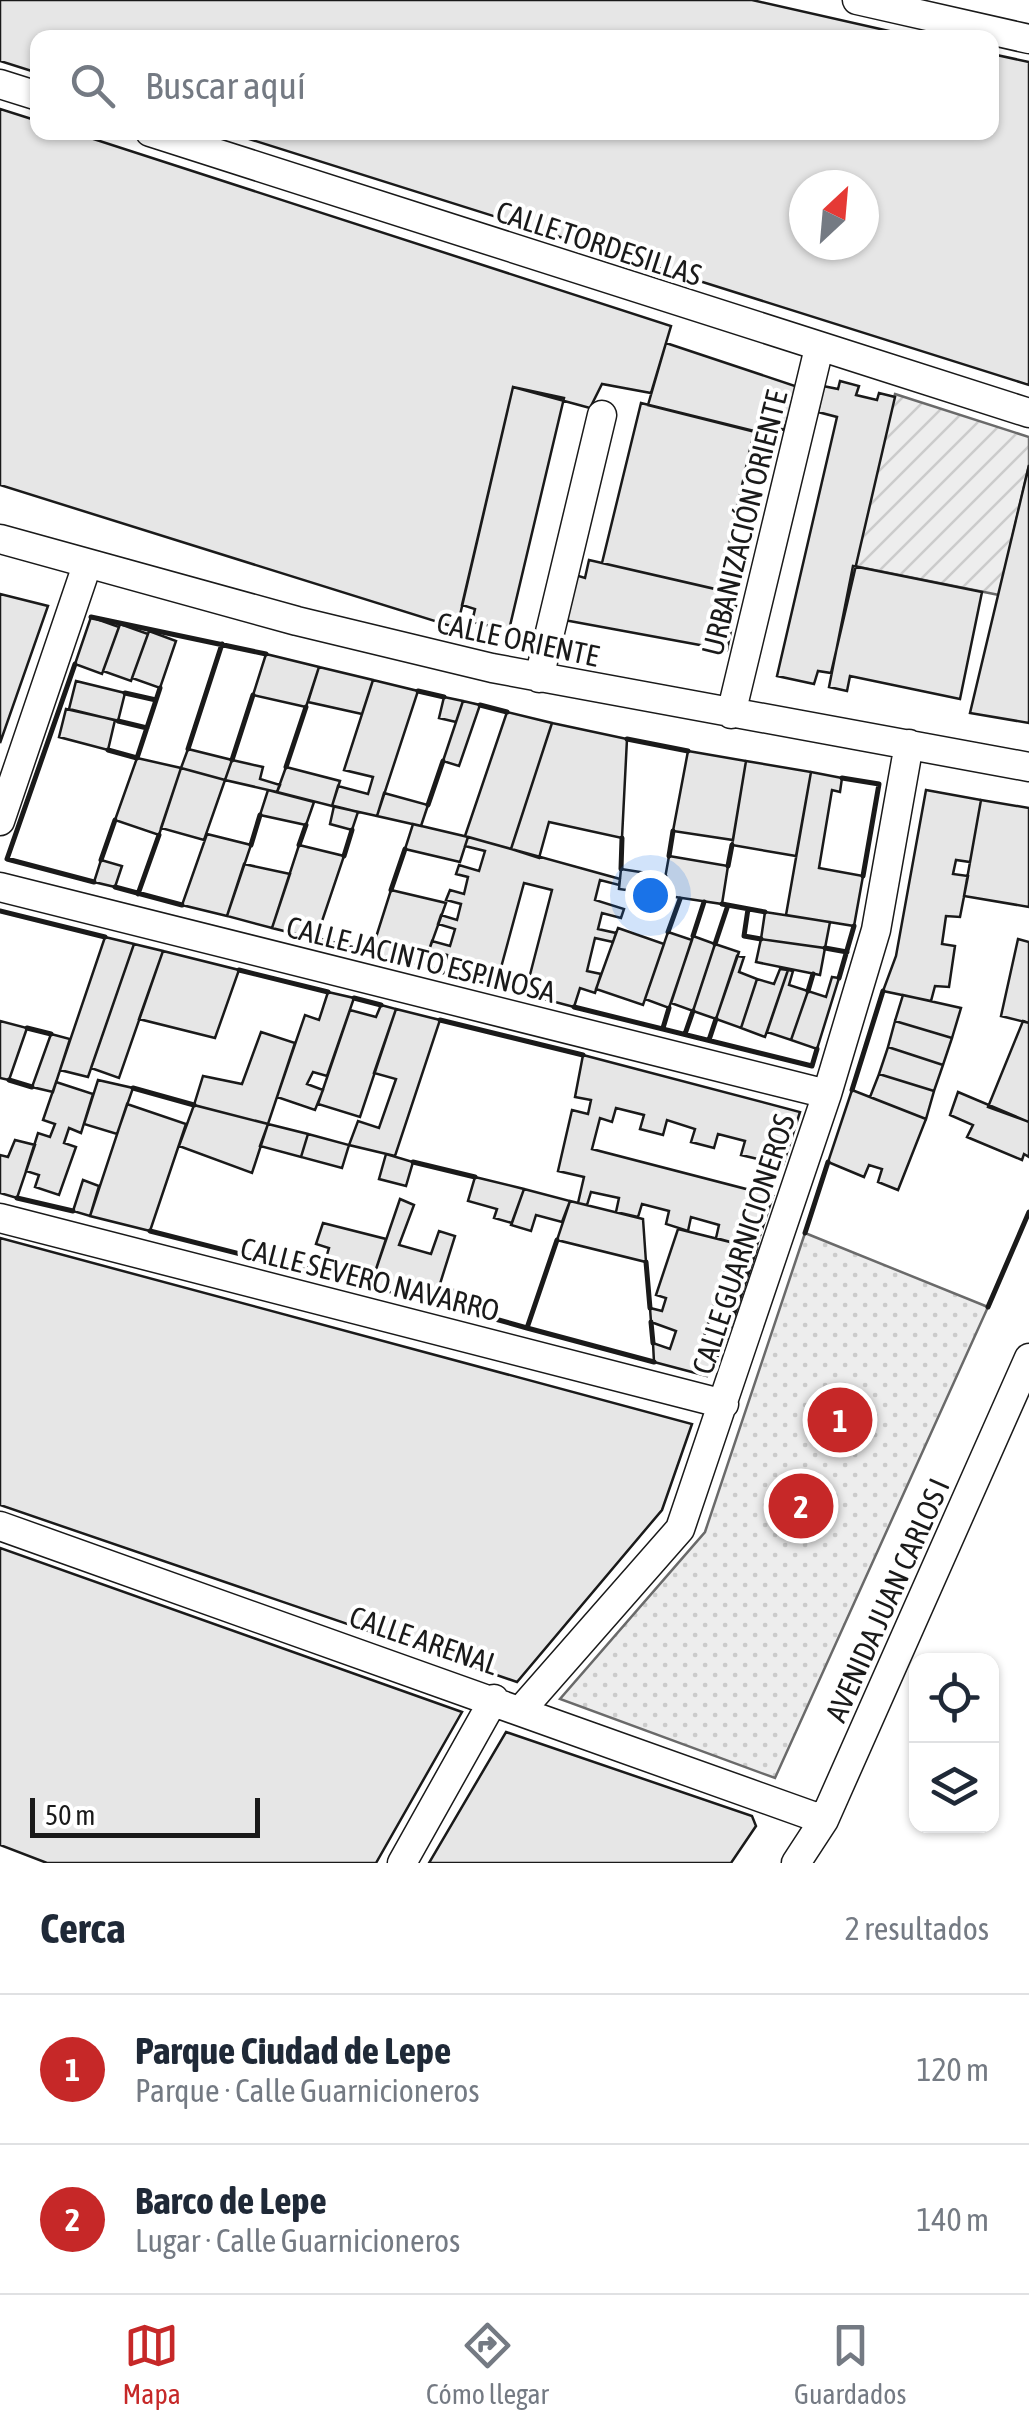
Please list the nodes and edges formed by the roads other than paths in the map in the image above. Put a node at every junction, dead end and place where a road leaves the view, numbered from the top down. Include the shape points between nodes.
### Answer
1 (856, 0) edge
2 (989, 30) edge
3 (999, 32) edge
4 (1029, 39) edge
5 (0, 84) edge
6 (30, 93) edge
7 (175, 140) edge
8 (820, 348) junction
9 (1029, 413) edge
10 (602, 416) dead end
11 (0, 539) edge
12 (87, 565) junction
13 (539, 678) junction
14 (731, 714) junction
15 (909, 744) junction
16 (1029, 767) edge
17 (0, 821) edge
18 (0, 887) edge
19 (827, 1094) junction
20 (0, 1218) edge
21 (1029, 1358) edge
22 (724, 1404) junction
23 (0, 1526) edge
24 (494, 1699) junction
25 (522, 1709) junction
26 (824, 1820) junction
27 (402, 1863) edge
28 (796, 1863) edge

1 - 2 street
3 - 4 street
5 - 6 street
7 - 8 street, CALLE TORDESILLAS
8 - 9 street, CALLE TORDESILLAS
8 - 14 street, URBANIZACIÓN ORIENTE
10 - 13 street
11 - 12 street, CALLE ORIENTE
12 - 13 street, CALLE ORIENTE
12 - 17 street
13 - 14 street, CALLE ORIENTE
14 - 15 street, CALLE ORIENTE
15 - 16 street, CALLE ORIENTE
15 - 19 street, CALLE GUARNICIONEROS via 876,930
18 - 19 street, CALLE JACINTO ESPINOSA
19 - 22 street, CALLE GUARNICIONEROS
20 - 22 street, CALLE SEVERO NAVARRO
21 - 26 street, AVENIDA JUAN CARLOS I
22 - 25 street, CALLE GUARNICIONEROS via 680,1528
23 - 24 street, CALLE ARENAL
24 - 25 street, CALLE ARENAL
24 - 27 street
25 - 26 street, CALLE ARENAL
26 - 28 street, AVENIDA JUAN CARLOS I

